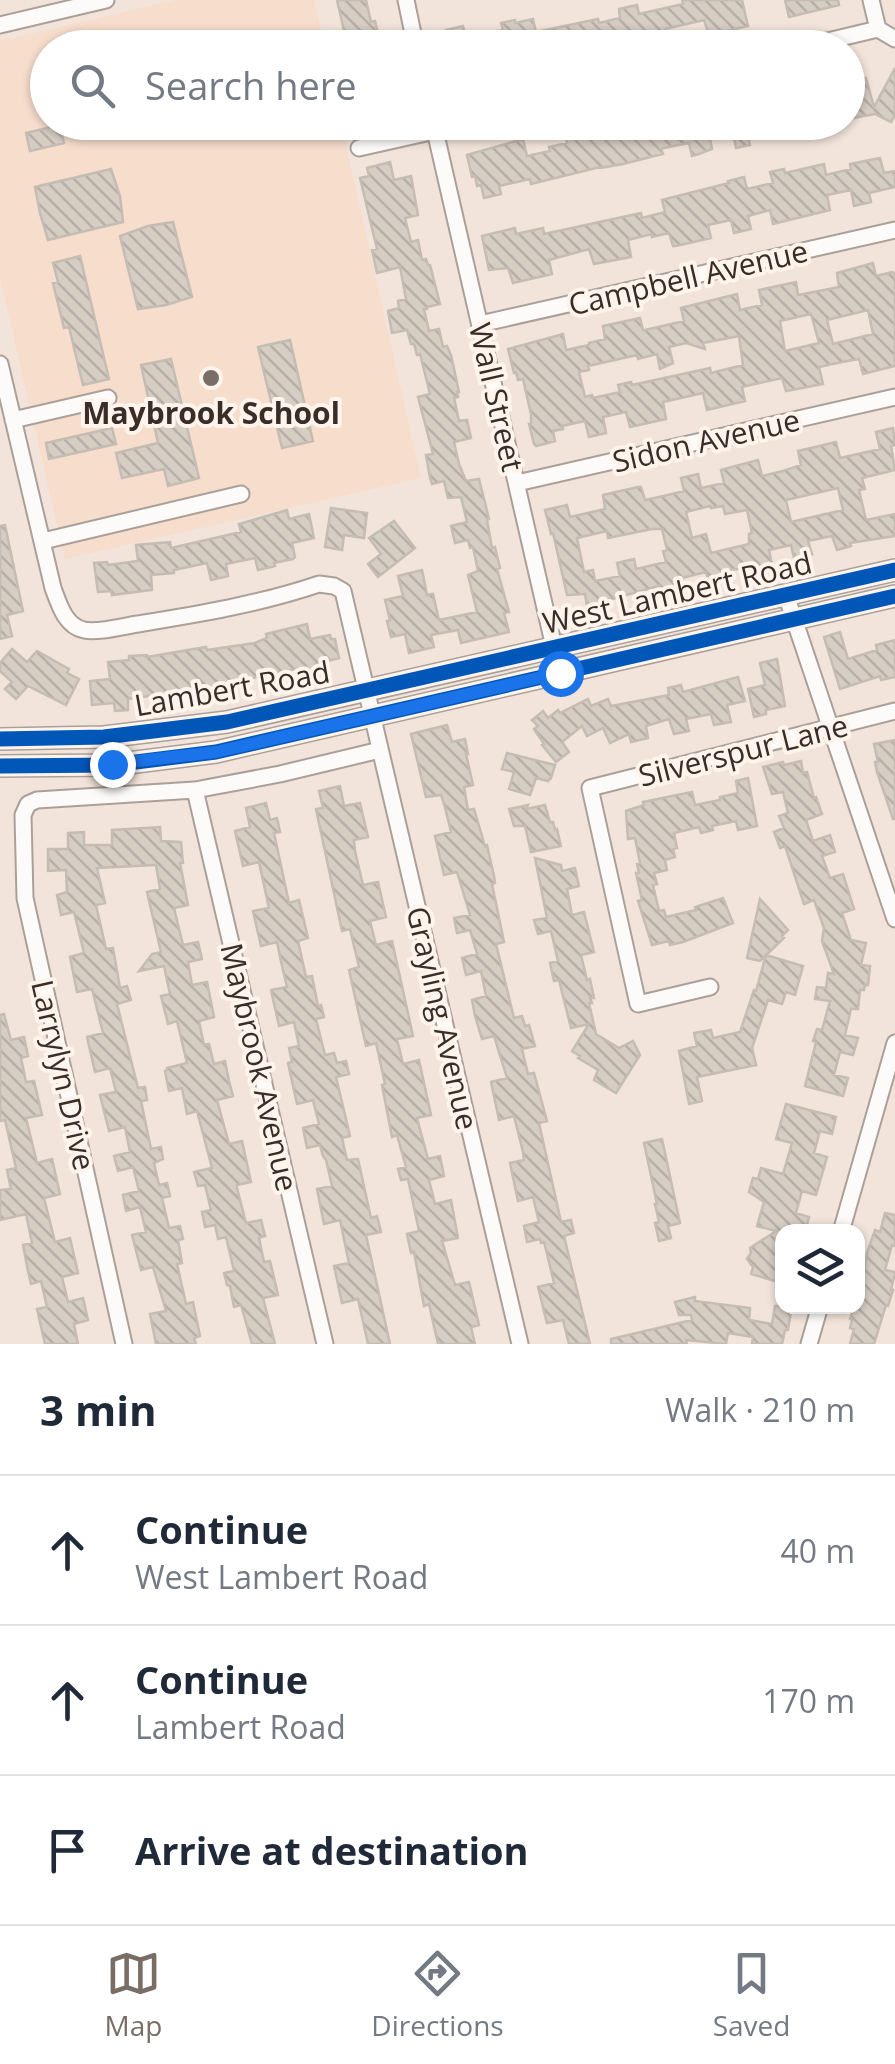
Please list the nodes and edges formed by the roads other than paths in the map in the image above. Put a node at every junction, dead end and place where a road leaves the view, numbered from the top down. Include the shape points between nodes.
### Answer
1 (106, 0) edge
2 (406, 0) edge
3 (871, 0) edge
4 (0, 25) edge
5 (878, 29) junction
6 (412, 30) edge
7 (865, 32) edge
8 (895, 39) edge
9 (388, 140) edge
10 (437, 140) edge
11 (359, 148) dead end
12 (895, 230) edge
13 (480, 324) junction
14 (0, 364) edge
15 (3, 392) edge
16 (895, 397) edge
17 (108, 398) dead end
18 (13, 420) junction
19 (517, 482) junction
20 (241, 494) dead end
21 (43, 542) junction
22 (895, 570) edge
23 (786, 595) junction
24 (895, 596) edge
25 (795, 619) junction
26 (554, 648) junction
27 (472, 666) joint
28 (560, 673) junction
29 (366, 691) junction
30 (478, 692) joint
31 (895, 711) edge
32 (372, 717) junction
33 (831, 727) junction
34 (0, 739) edge
35 (79, 739) junction
36 (380, 750) junction
37 (0, 751) edge
38 (0, 766) edge
39 (195, 790) junction
40 (895, 919) edge
41 (710, 988) dead end
42 (895, 1043) edge
43 (843, 1224) edge
44 (818, 1314) edge
45 (124, 1344) edge
46 (325, 1344) edge
47 (520, 1344) edge
48 (809, 1344) edge

1 - 4 street
2 - 6 street
3 - 5 street
5 - 7 street
5 - 8 street
9 - 11 street
10 - 13 street, Wall Street
12 - 13 street, Campbell Avenue
13 - 19 street, Wall Street
14 - 15 street
15 - 18 street
16 - 19 street, Sidon Avenue
17 - 18 street
18 - 21 street
19 - 26 street, Wall Street
20 - 21 street
21 - 29 street, Grayling Avenue via 60,607 84,630 334,586 343,591
22 - 23 main road, West Lambert Road
23 - 25 street
23 - 26 main road, West Lambert Road
24 - 25 main road, West Lambert Road
25 - 28 main road, West Lambert Road
25 - 33 street
26 - 27 main road, West Lambert Road
26 - 28 street, Wall Street
27 - 29 main road, Lambert Road
28 - 30 main road, West Lambert Road
29 - 32 street, Grayling Avenue
29 - 35 main road, Lambert Road via 227,722
30 - 32 main road, Lambert Road
31 - 33 street, Silverspur Lane
32 - 36 street, Grayling Avenue
32 - 38 main road, Lambert Road via 168,759
33 - 40 street
33 - 41 street, Silverspur Lane via 590,788 638,1004
34 - 35 main road, Lambert Road
35 - 37 main road via 63,752
36 - 39 street
36 - 47 street, Grayling Avenue
39 - 45 street, Larrylyn Drive via 37,800 24,815 25,898
39 - 46 street, Maybrook Avenue
42 - 43 street
44 - 48 street

